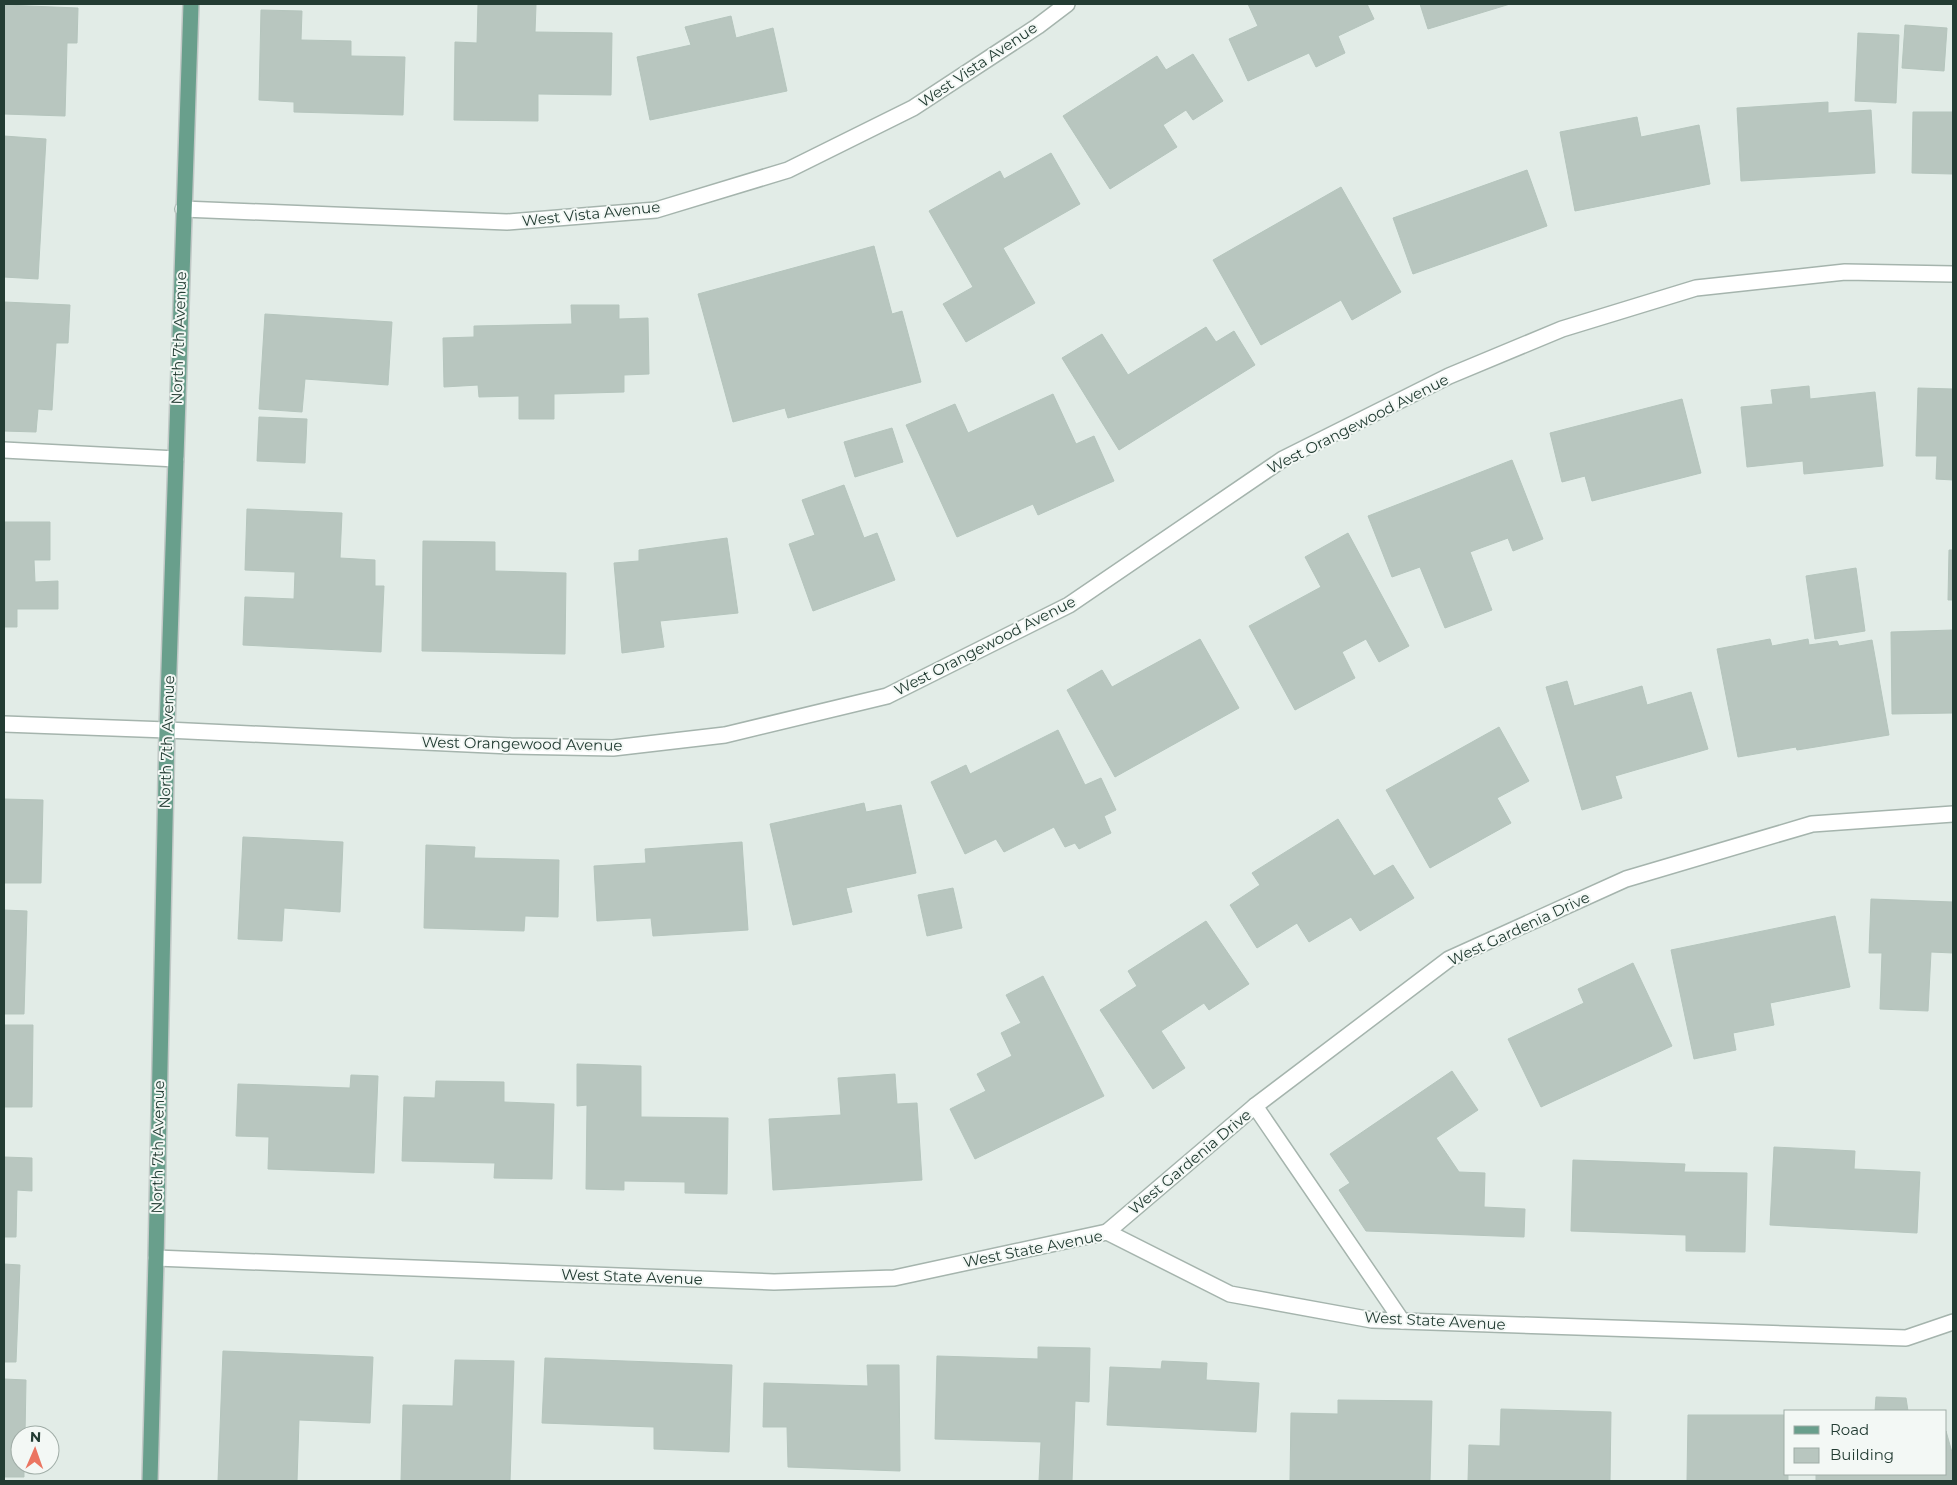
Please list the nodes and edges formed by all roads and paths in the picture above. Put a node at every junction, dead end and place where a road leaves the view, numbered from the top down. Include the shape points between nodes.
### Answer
1 (191, 4) edge
2 (1067, 4) edge
3 (183, 209) junction
4 (1953, 274) edge
5 (4, 450) edge
6 (176, 459) junction
7 (4, 724) edge
8 (167, 730) junction
9 (1953, 814) edge
10 (1255, 1106) junction
11 (1107, 1232) junction
12 (156, 1258) junction
13 (1402, 1321) junction
14 (1953, 1322) edge
15 (150, 1481) edge

1 - 3 main road, North 7th Avenue
2 - 3 street, West Vista Avenue via 904,113 788,170 656,210 507,222
3 - 6 main road, North 7th Avenue
4 - 8 street, West Orangewood Avenue via 1845,272 1696,288 1562,329 1449,376 1283,459 1069,605 887,696 725,735 613,748
5 - 6 street
6 - 8 main road, North 7th Avenue
7 - 8 street, West Orangewood Avenue
8 - 12 main road, North 7th Avenue
9 - 10 street, West Gardenia Drive via 1812,824 1626,879 1449,959
10 - 11 street, West Gardenia Drive
10 - 13 street
11 - 12 street, West State Avenue via 894,1278 774,1282
11 - 13 street, West State Avenue via 1230,1294 1372,1320
12 - 15 main road, North 7th Avenue
13 - 14 street, West State Avenue via 1906,1338

